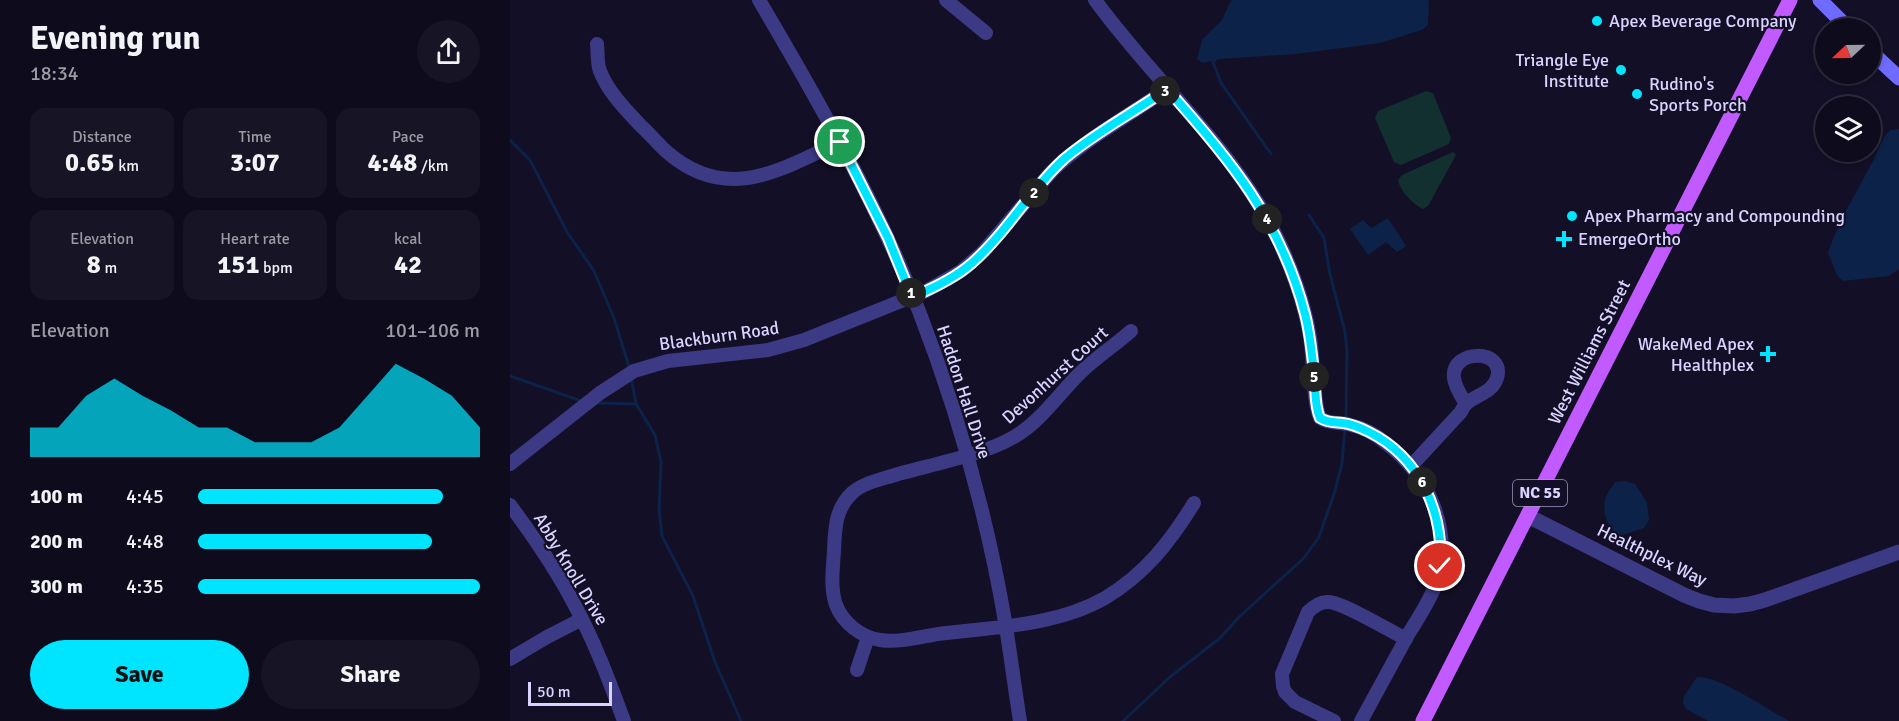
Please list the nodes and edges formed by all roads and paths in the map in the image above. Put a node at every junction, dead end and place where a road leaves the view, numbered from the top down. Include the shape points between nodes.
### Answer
1 (759, 0) edge
2 (946, 0) edge
3 (1095, 0) edge
4 (1790, 0) edge
5 (1820, 0) edge
6 (1838, 18) edge
7 (986, 33) dead end
8 (597, 44) dead end
9 (1881, 61) edge
10 (1899, 78) edge
11 (1167, 89) junction
12 (840, 142) junction
13 (912, 297) junction
14 (1131, 331) dead end
15 (1466, 404) dead end
16 (967, 455) junction
17 (510, 465) edge
18 (1411, 466) junction
19 (1194, 503) dead end
20 (510, 505) edge
21 (1528, 516) junction
22 (1899, 552) edge
23 (582, 619) junction
24 (1006, 626) junction
25 (868, 637) junction
26 (1406, 639) junction
27 (510, 658) edge
28 (857, 670) dead end
29 (624, 721) edge
30 (1020, 721) edge
31 (1334, 721) edge
32 (1361, 721) edge
33 (1423, 721) edge

1 - 12 street, Haddon Hall Drive
2 - 7 street
3 - 11 street
4 - 21 main road, West Williams Street / NC 55
5 - 6 main road
8 - 12 street via 600,70 612,92 667,152 704,174 753,178 783,169
9 - 10 main road
11 - 13 street, Blackburn Road via 1064,160 972,263
11 - 18 street via 1242,178 1280,244 1305,315 1320,418 1369,432
12 - 13 street, Haddon Hall Drive via 888,238
13 - 16 street, Haddon Hall Drive
13 - 17 street, Blackburn Road via 786,345 668,361 634,371 600,393
14 - 16 street, Devonhurst Court via 1090,363 1028,428 1006,442
15 - 18 street
16 - 24 street, Haddon Hall Drive
16 - 25 street, Devonhurst Court via 873,482 854,491 842,506 835,527 833,591 843,617 854,630
18 - 26 street via 1434,505 1441,553 1433,591
19 - 24 street via 1157,556 1119,589 1076,611
20 - 23 street, Abby Knoll Drive
21 - 22 street, Healthplex Way via 1684,595 1720,605 1765,600
21 - 33 main road, West Williams Street / NC 55
23 - 27 street
23 - 29 street, Abby Knoll Drive
24 - 25 street via 889,641
24 - 30 street, Haddon Hall Drive
25 - 28 street
26 - 31 street via 1330,602 1317,604 1308,612 1282,674 1282,686 1295,702
26 - 32 street

